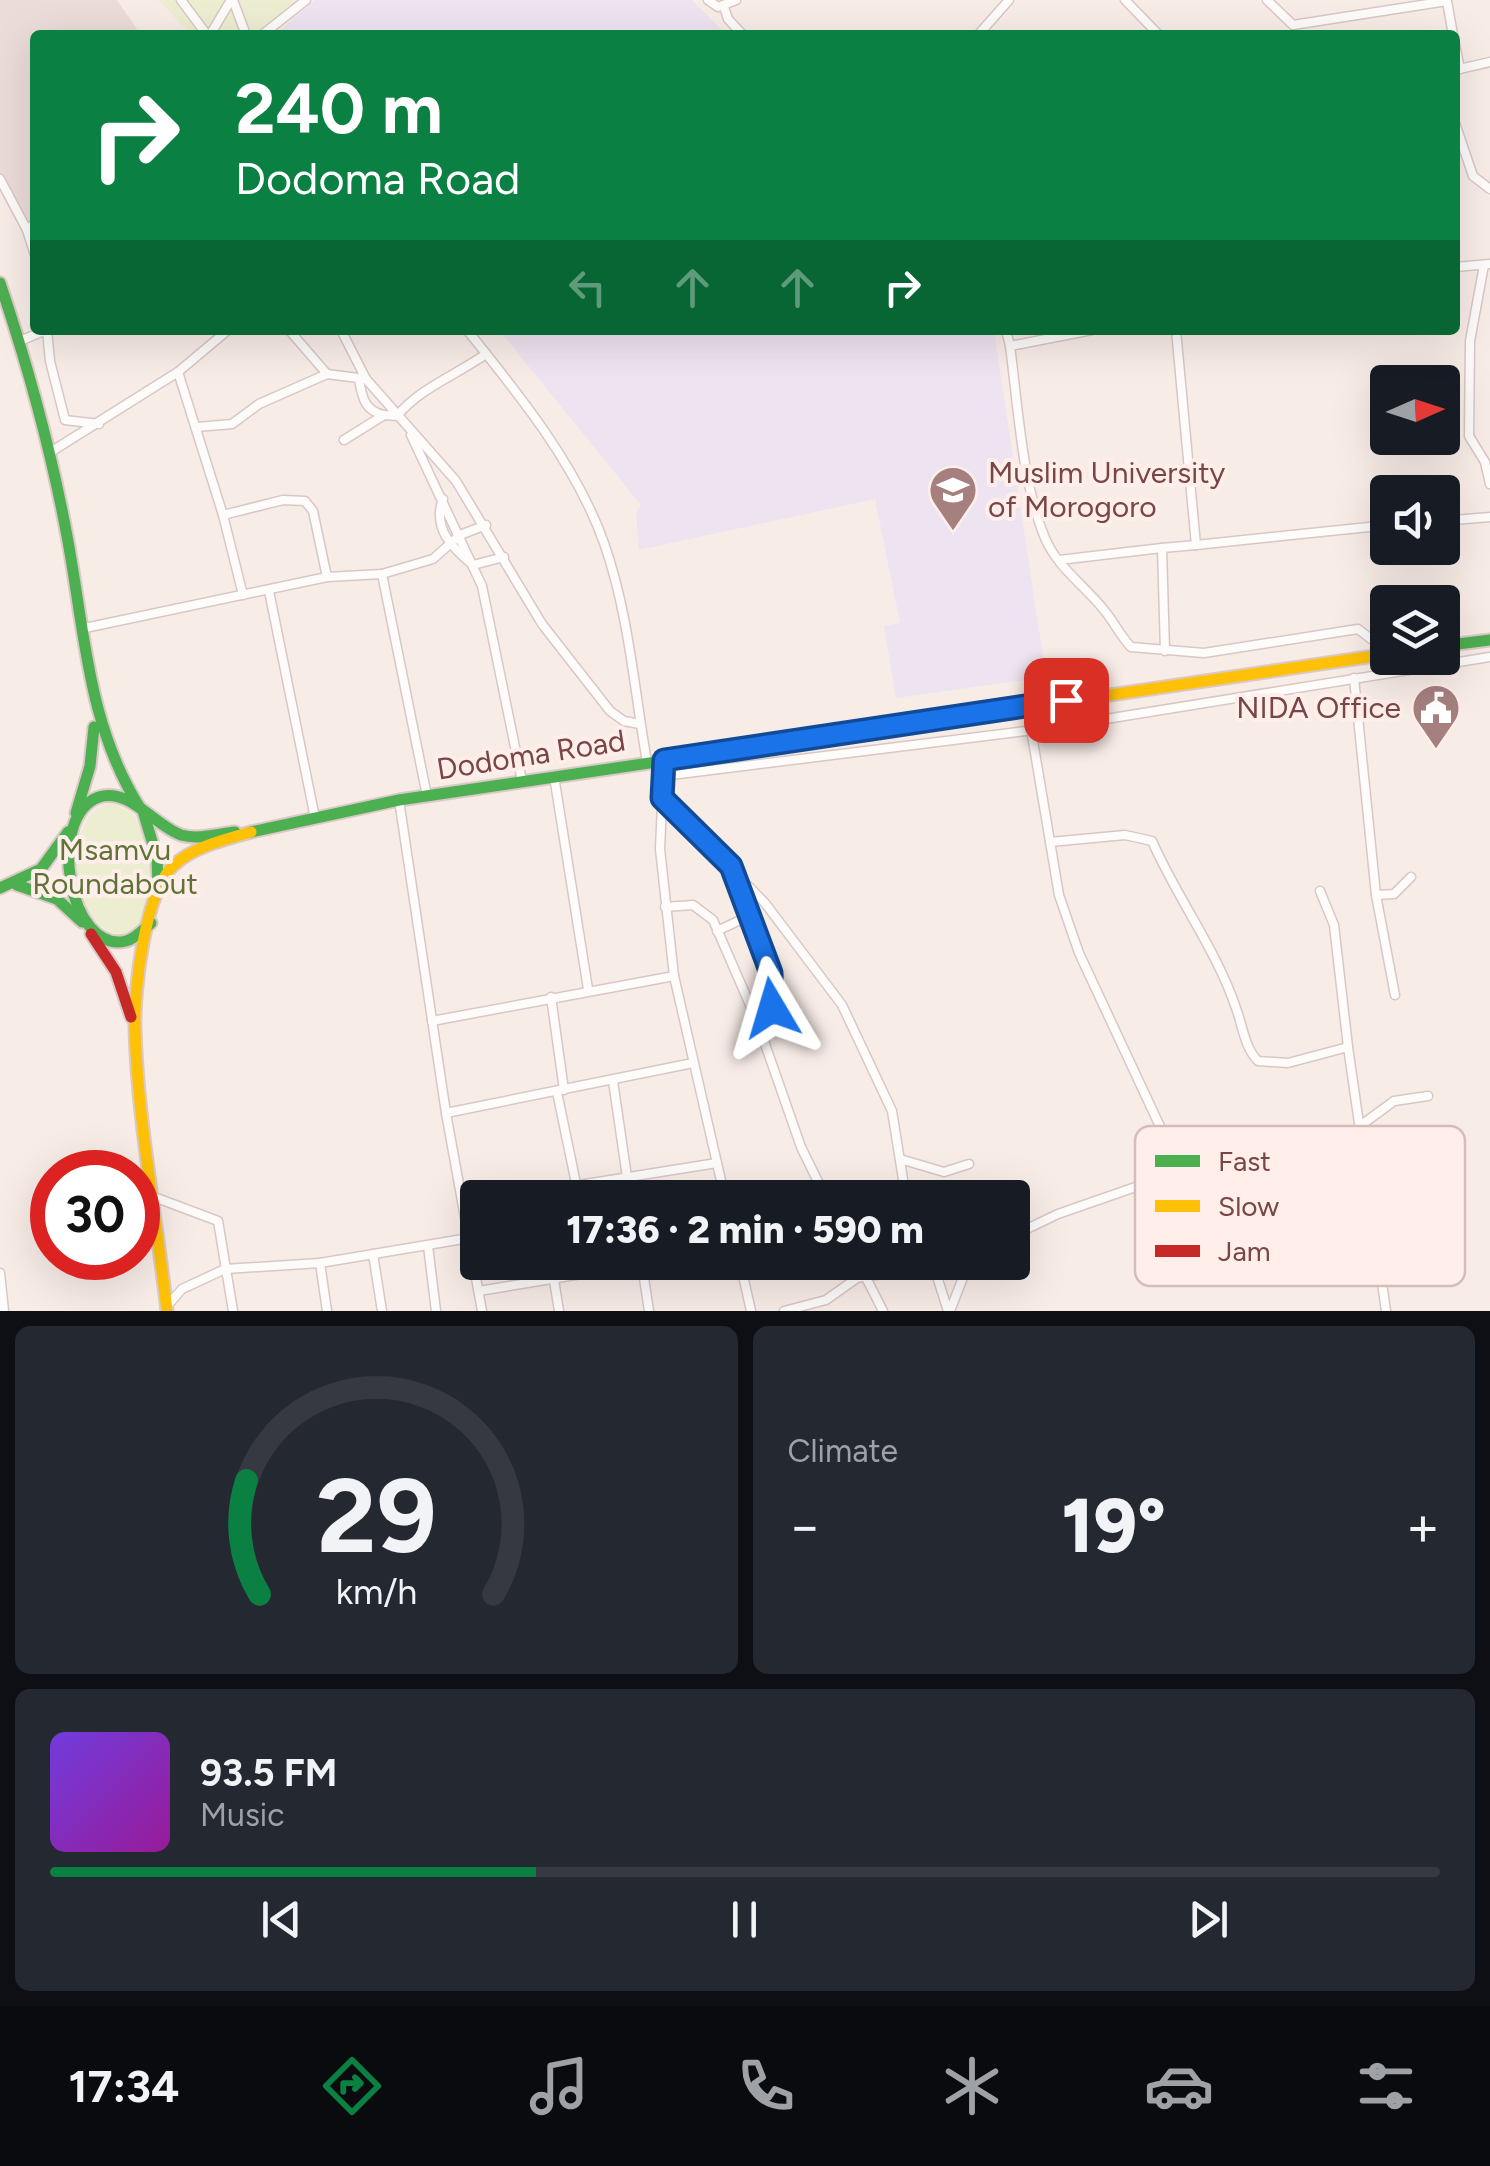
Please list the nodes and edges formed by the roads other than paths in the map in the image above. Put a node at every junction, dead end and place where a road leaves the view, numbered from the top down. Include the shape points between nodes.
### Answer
1 (181, 0) edge
2 (232, 0) edge
3 (284, 0) edge
4 (306, 0) edge
5 (708, 0) edge
6 (736, 0) edge
7 (1125, 0) edge
8 (1267, 0) edge
9 (1449, 0) edge
10 (1006, 1) edge
11 (724, 7) junction
12 (292, 11) junction
13 (204, 30) edge
14 (211, 30) edge
15 (244, 30) edge
16 (268, 30) edge
17 (738, 30) edge
18 (982, 30) edge
19 (1154, 30) edge
20 (1453, 30) edge
21 (1490, 62) edge
22 (1460, 70) edge
23 (1460, 138) edge
24 (0, 178) edge
25 (1490, 189) edge
26 (30, 227) edge
27 (27, 230) junction
28 (30, 240) edge
29 (1487, 264) edge
30 (1460, 267) edge
31 (0, 283) edge
32 (35, 335) edge
33 (48, 335) edge
34 (222, 335) edge
35 (293, 335) edge
36 (343, 335) edge
37 (471, 335) edge
38 (1007, 335) edge
39 (1066, 335) edge
40 (1176, 335) edge
41 (20, 341) junction
42 (1010, 346) junction
43 (486, 354) junction
44 (178, 372) junction
45 (327, 374) junction
46 (362, 379) junction
47 (384, 416) junction
48 (397, 416) junction
49 (98, 424) junction
50 (406, 426) junction
51 (196, 427) junction
52 (344, 440) dead end
53 (49, 453) junction
54 (1490, 484) edge
55 (442, 499) junction
56 (223, 515) junction
57 (1490, 517) edge
58 (1460, 520) edge
59 (486, 525) junction
60 (1370, 527) edge
61 (460, 535) junction
62 (449, 544) junction
63 (1196, 544) junction
64 (1162, 548) junction
65 (504, 557) junction
66 (1059, 560) junction
67 (473, 566) junction
68 (382, 574) junction
69 (327, 577) junction
70 (268, 591) junction
71 (242, 596) junction
72 (85, 628) junction
73 (1370, 638) edge
74 (1490, 640) edge
75 (1460, 644) edge
76 (1165, 652) junction
77 (1370, 657) edge
78 (1490, 659) edge
79 (1354, 678) junction
80 (94, 711) junction
81 (640, 724) junction
82 (1032, 729) junction
83 (664, 760) junction
84 (647, 762) junction
85 (554, 776) junction
86 (663, 776) junction
87 (522, 780) junction
88 (427, 796) junction
89 (662, 798) junction
90 (399, 800) junction
91 (142, 810) junction
92 (314, 818) junction
93 (71, 827) junction
94 (278, 827) junction
95 (1050, 842) junction
96 (731, 866) junction
97 (1411, 878) dead end
98 (17, 885) junction
99 (0, 888) edge
100 (1320, 891) dead end
101 (1376, 895) junction
102 (156, 906) junction
103 (666, 907) junction
104 (749, 916) junction
105 (152, 922) junction
106 (85, 926) junction
107 (717, 931) junction
108 (674, 976) junction
109 (588, 989) junction
110 (1395, 995) dead end
111 (551, 998) junction
112 (432, 1021) junction
113 (135, 1028) junction
114 (764, 1044) junction
115 (1348, 1047) junction
116 (694, 1064) junction
117 (613, 1080) junction
118 (561, 1091) junction
119 (1428, 1096) dead end
120 (446, 1112) junction
121 (1160, 1126) edge
122 (1360, 1126) joint
123 (149, 1150) edge
124 (900, 1159) junction
125 (717, 1163) junction
126 (969, 1164) dead end
127 (626, 1177) junction
128 (576, 1180) edge
129 (610, 1180) edge
130 (721, 1180) edge
131 (817, 1180) edge
132 (903, 1180) edge
133 (460, 1186) edge
134 (1135, 1187) edge
135 (160, 1199) edge
136 (1030, 1227) edge
137 (460, 1240) edge
138 (428, 1246) junction
139 (160, 1249) edge
140 (373, 1254) junction
141 (320, 1262) junction
142 (225, 1269) junction
143 (0, 1274) edge
144 (477, 1280) edge
145 (554, 1280) joint
146 (644, 1280) edge
147 (744, 1280) edge
148 (854, 1280) edge
149 (867, 1280) edge
150 (938, 1280) edge
151 (962, 1280) edge
152 (1382, 1286) edge
153 (479, 1290) junction
154 (167, 1309) edge
155 (4, 1311) edge
156 (233, 1311) edge
157 (327, 1311) edge
158 (382, 1311) edge
159 (436, 1311) edge
160 (482, 1311) edge
161 (559, 1311) edge
162 (649, 1311) edge
163 (752, 1311) edge
164 (784, 1311) edge
165 (883, 1311) edge
166 (949, 1311) edge
167 (1386, 1311) edge

1 - 13 street
2 - 14 street
2 - 15 street
3 - 12 street
4 - 12 street
5 - 11 street
6 - 11 street
7 - 19 street
8 - 9 street via 1292,25
9 - 20 street
10 - 18 street
11 - 17 street
12 - 16 street
21 - 22 street
23 - 25 street via 1473,176
24 - 27 street
26 - 27 street
27 - 28 street
29 - 30 street
29 - 54 street via 1470,340 1469,436
31 - 41 main road
32 - 41 street
33 - 49 street via 65,420
34 - 44 street
35 - 45 street
36 - 46 street
37 - 43 street
38 - 42 street
39 - 42 street
40 - 63 street
41 - 53 main road
42 - 66 street via 1039,520
43 - 48 street via 412,397
43 - 81 street via 546,437 603,538 625,620
44 - 49 street
44 - 51 street
45 - 46 street
45 - 51 street via 259,404 232,424
46 - 47 street via 363,401
46 - 48 street
47 - 48 street
47 - 52 street
48 - 50 street
49 - 53 street
50 - 55 street
50 - 59 street
51 - 56 street
53 - 72 main road
55 - 61 street
55 - 62 street
56 - 69 street via 305,500 314,511
56 - 71 street
57 - 58 street
59 - 61 street
59 - 65 street
60 - 63 street
61 - 62 street
61 - 67 street
62 - 67 street
62 - 68 street via 433,559
63 - 64 street
64 - 66 street
64 - 76 street
65 - 67 street
65 - 81 street via 542,624 610,711
66 - 76 street via 1131,647
67 - 87 street
68 - 69 street
68 - 88 street
69 - 70 street
70 - 71 street
70 - 92 street
71 - 72 street
72 - 80 main road
73 - 76 street via 1358,630 1204,653
74 - 75 main road
77 - 83 main road, Dodoma Road
78 - 79 street
79 - 82 street
79 - 101 street
80 - 91 main road via 112,767
80 - 93 main road via 90,766
81 - 84 street
82 - 86 street
82 - 95 street
83 - 84 main road, Dodoma Road
83 - 86 street
84 - 85 main road, Dodoma Road
85 - 87 main road, Dodoma Road
85 - 109 street
86 - 89 street
87 - 88 main road, Dodoma Road
88 - 90 main road, Dodoma Road
89 - 96 street
89 - 103 street
90 - 92 main road, Dodoma Road
90 - 112 street
91 - 93 main road via 103,797 86,804
91 - 94 main road, Dodoma Road via 178,834 195,837
91 - 102 main road via 157,858
92 - 94 main road, Dodoma Road
93 - 98 main road via 52,860
93 - 106 main road via 72,886
94 - 102 main road, Dodoma Road via 188,854 167,873
95 - 115 street via 1125,835 1152,841 1220,961 1258,1061 1288,1064
95 - 121 street via 1079,953
96 - 104 street
96 - 124 street via 842,1005 884,1089
97 - 101 street via 1394,894
98 - 99 main road
98 - 106 main road via 57,899
100 - 115 street via 1334,926
101 - 110 street
102 - 105 main road
103 - 107 street via 706,912
103 - 108 street
104 - 107 street
104 - 114 street via 771,973
105 - 106 main road via 122,941
105 - 113 main road
106 - 113 main road via 116,972
107 - 114 street
108 - 109 street
108 - 116 street
109 - 111 street
111 - 112 street
111 - 118 street
112 - 120 street
113 - 123 main road
114 - 131 street
115 - 122 street
116 - 117 street
116 - 125 street
117 - 118 street
117 - 127 street
118 - 120 street
118 - 128 street
119 - 122 street via 1394,1101
120 - 133 street
124 - 126 street via 944,1172
124 - 132 street
125 - 127 street
125 - 130 street
127 - 129 street
134 - 136 street
135 - 142 street via 218,1221
137 - 138 street
138 - 140 street
138 - 159 street
139 - 154 main road
140 - 141 street
140 - 158 street
141 - 142 street
141 - 157 street
142 - 154 street via 182,1289
142 - 156 street
143 - 155 street
144 - 153 street
145 - 153 street
145 - 161 street
146 - 162 street
147 - 163 street
148 - 164 street via 826,1300
149 - 165 street
150 - 166 street
151 - 166 street
152 - 167 street
153 - 160 street

